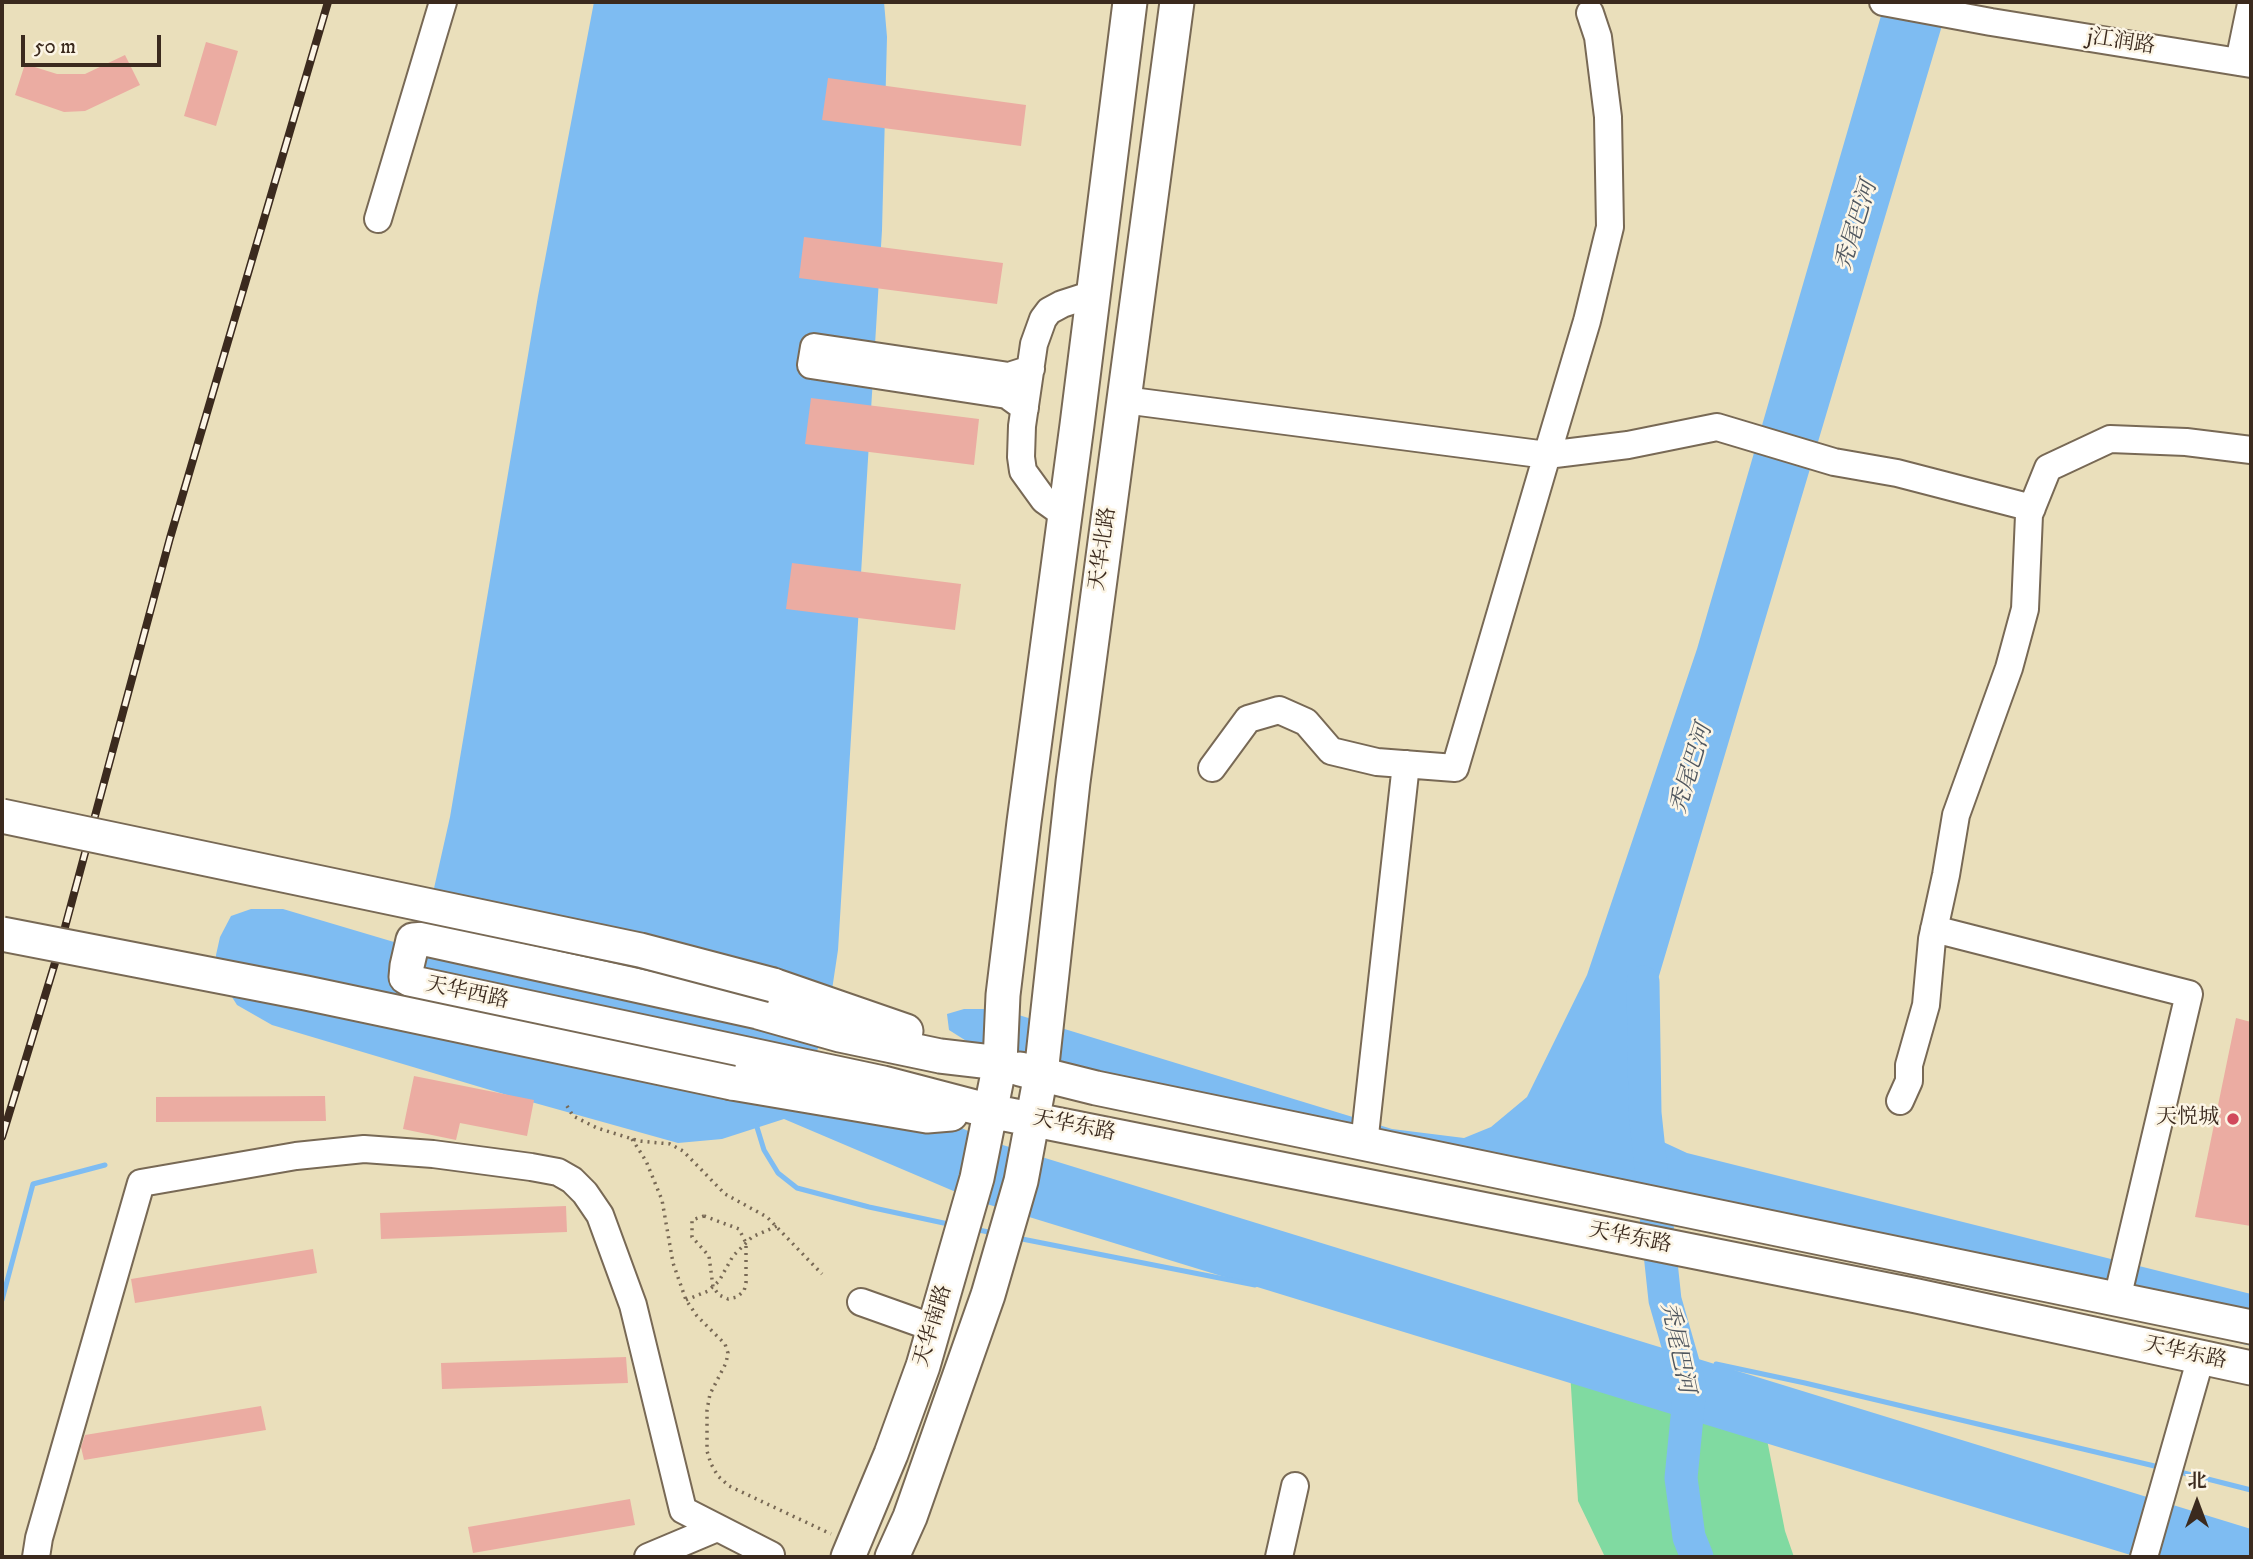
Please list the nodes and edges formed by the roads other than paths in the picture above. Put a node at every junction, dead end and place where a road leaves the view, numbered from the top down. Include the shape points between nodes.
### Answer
1 (443, 2) edge
2 (1130, 2) edge
3 (1177, 2) edge
4 (1883, 2) edge
5 (2251, 4) edge
6 (1590, 13) dead end
7 (2245, 63) edge
8 (377, 219) dead end
9 (1093, 294) junction
10 (1031, 369) junction
11 (1124, 400) junction
12 (1025, 408) junction
13 (2251, 450) edge
14 (1547, 455) junction
15 (2032, 508) junction
16 (1065, 515) junction
17 (1406, 764) junction
18 (1212, 768) dead end
19 (2, 816) edge
20 (1934, 929) junction
21 (2, 934) edge
22 (1015, 1092) junction
23 (1900, 1101) dead end
24 (1364, 1144) junction
25 (2117, 1299) junction
26 (861, 1302) dead end
27 (2251, 1326) edge
28 (934, 1328) junction
29 (2201, 1357) junction
30 (2251, 1368) edge
31 (1295, 1486) dead end
32 (717, 1528) junction
33 (851, 1551) edge
34 (36, 1557) edge
35 (648, 1557) edge
36 (770, 1557) edge
37 (892, 1557) edge
38 (1279, 1557) edge
39 (2144, 1557) edge

1 - 8 street
2 - 9 main road, 天华北路
3 - 11 main road, 天华北路
4 - 7 street, j江润路
5 - 7 street
6 - 14 street via 1598,37 1608,117 1610,227
9 - 10 street via 1049,311 1037,330
9 - 16 main road, 天华北路
10 - 12 street
10 - 12 street via 1009,376 814,348 811,365 1007,395
11 - 14 street
11 - 22 main road, 天华北路 via 1073,782
12 - 16 street via 1023,471 1044,500
13 - 15 street via 2110,439 2048,468
14 - 15 street via 1717,427 1834,462 1897,473
14 - 17 street via 1455,768
15 - 20 street via 2025,610 2010,668 1956,815
16 - 22 main road, 天华北路 via 1005,981
17 - 18 street via 1331,751 1306,722 1279,710 1248,719
17 - 24 street
19 - 22 main road, bridge via 640,950 773,985
20 - 23 street via 1926,1005
20 - 25 street via 2189,994
21 - 22 main road, 天华西路, bridge via 732,1083 927,1116
22 - 22 main road, 天华西路 via 940,1056 434,941 416,938 411,944 406,977 418,984 883,1083
22 - 24 main road, 天华东路 via 1096,1088
22 - 28 main road, 天华南路 via 977,1178
22 - 29 main road, 天华东路 via 1586,1231
22 - 37 main road, 天华南路 via 1020,1181 988,1295
24 - 25 main road, 天华东路
25 - 27 main road, 天华东路
26 - 28 street
28 - 33 main road, 天华南路 via 891,1454
29 - 30 main road, 天华东路
29 - 39 street
31 - 38 street
32 - 34 street via 683,1510 633,1306 600,1215 585,1193 558,1172 363,1149 141,1183
32 - 35 street
32 - 36 street

